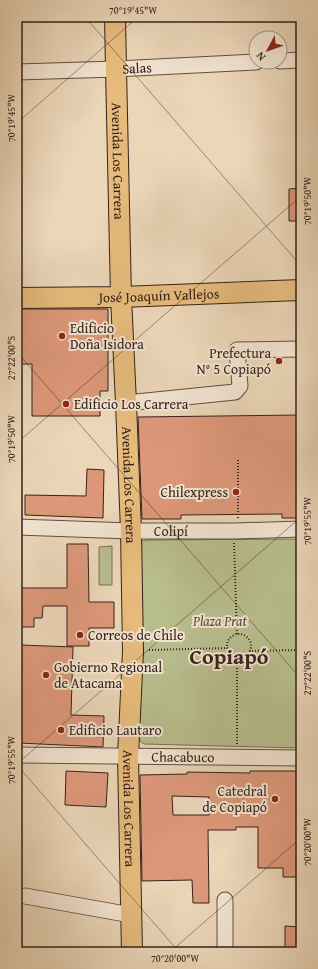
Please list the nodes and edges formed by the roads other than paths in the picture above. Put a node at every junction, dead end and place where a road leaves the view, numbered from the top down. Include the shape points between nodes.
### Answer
1 (115, 17) edge
2 (301, 60) edge
3 (288, 61) edge
4 (248, 62) edge
5 (116, 69) junction
6 (17, 72) edge
7 (301, 290) edge
8 (121, 297) junction
9 (17, 298) edge
10 (301, 349) edge
11 (126, 403) junction
12 (17, 527) edge
13 (301, 529) edge
14 (131, 531) junction
15 (17, 754) edge
16 (128, 756) junction
17 (301, 758) edge
18 (25, 896) dead end
19 (224, 900) dead end
20 (131, 915) junction
21 (132, 952) edge
22 (225, 952) edge

1 - 5 main road, Avenida Los Carrera
2 - 3 street
4 - 5 street, Salas
5 - 6 street, Salas
5 - 8 main road, Avenida Los Carrera
7 - 8 main road, José Joaquín Vallejos
8 - 9 main road, José Joaquín Vallejos
8 - 11 main road, Avenida Los Carrera
10 - 11 street via 237,350 240,386 235,392
11 - 14 main road, Avenida Los Carrera
12 - 14 street, Colipí
13 - 14 street, Colipí
14 - 16 main road, Avenida Los Carrera via 133,651
15 - 16 street, Chacabuco
16 - 17 street, Chacabuco
16 - 20 main road, Avenida Los Carrera
18 - 20 street
19 - 22 street
20 - 21 main road, Avenida Los Carrera

